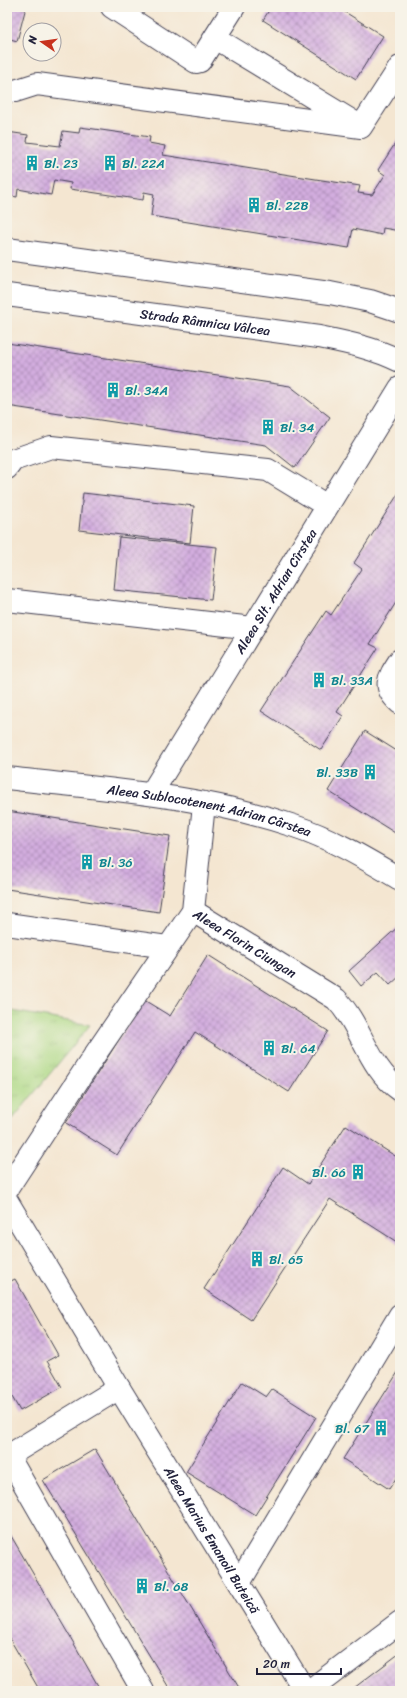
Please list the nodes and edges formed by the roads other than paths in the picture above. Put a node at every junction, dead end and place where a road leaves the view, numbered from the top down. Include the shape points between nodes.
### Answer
1 (112, 7) edge
2 (234, 7) edge
3 (215, 38) junction
4 (400, 66) edge
5 (7, 90) edge
6 (361, 127) junction
7 (7, 249) edge
8 (7, 295) edge
9 (400, 310) edge
10 (400, 361) edge
11 (400, 388) edge
12 (7, 468) edge
13 (327, 506) junction
14 (7, 600) edge
15 (253, 628) junction
16 (400, 660) edge
17 (400, 703) edge
18 (7, 778) edge
19 (150, 794) junction
20 (204, 804) junction
21 (400, 879) edge
22 (193, 911) junction
23 (7, 924) edge
24 (167, 947) junction
25 (400, 1090) edge
26 (7, 1189) edge
27 (7, 1201) edge
28 (400, 1315) edge
29 (119, 1388) junction
30 (8, 1455) edge
31 (239, 1583) junction
32 (400, 1622) edge
33 (143, 1691) edge
34 (305, 1691) edge
35 (309, 1691) edge

1 - 3 street via 196,62 200,61
2 - 3 street
3 - 6 street
4 - 6 street
5 - 6 street via 15,91 37,84
7 - 9 street via 330,293
8 - 10 street, Strada Râmnicu Vâlcea via 319,337 373,349
11 - 13 street, Aleea Slt. Adrian Cîrstea
12 - 13 street via 13,460 51,447 268,470
13 - 15 street, Aleea Slt. Adrian Cîrstea
14 - 15 street
15 - 19 street, Aleea Slt. Adrian Cîrstea
16 - 17 street via 389,677 388,688
18 - 19 street, Aleea Sublocotenent Adrian Cârstea
19 - 20 street, Aleea Sublocotenent Adrian Cârstea
20 - 21 street, Aleea Sublocotenent Adrian Cârstea via 239,810 295,826 366,858
20 - 22 street
22 - 24 street, Aleea Florin Ciungan
22 - 25 street, Aleea Florin Ciungan via 336,999 356,1026 377,1067 390,1083
23 - 24 street
24 - 26 street, Aleea Florin Ciungan
27 - 29 street, Aleea Marius Emanoil Buteică
28 - 31 street
29 - 30 street
29 - 31 street, Aleea Marius Emanoil Buteică
30 - 33 street
31 - 34 street, Aleea Marius Emanoil Buteică
32 - 35 street

